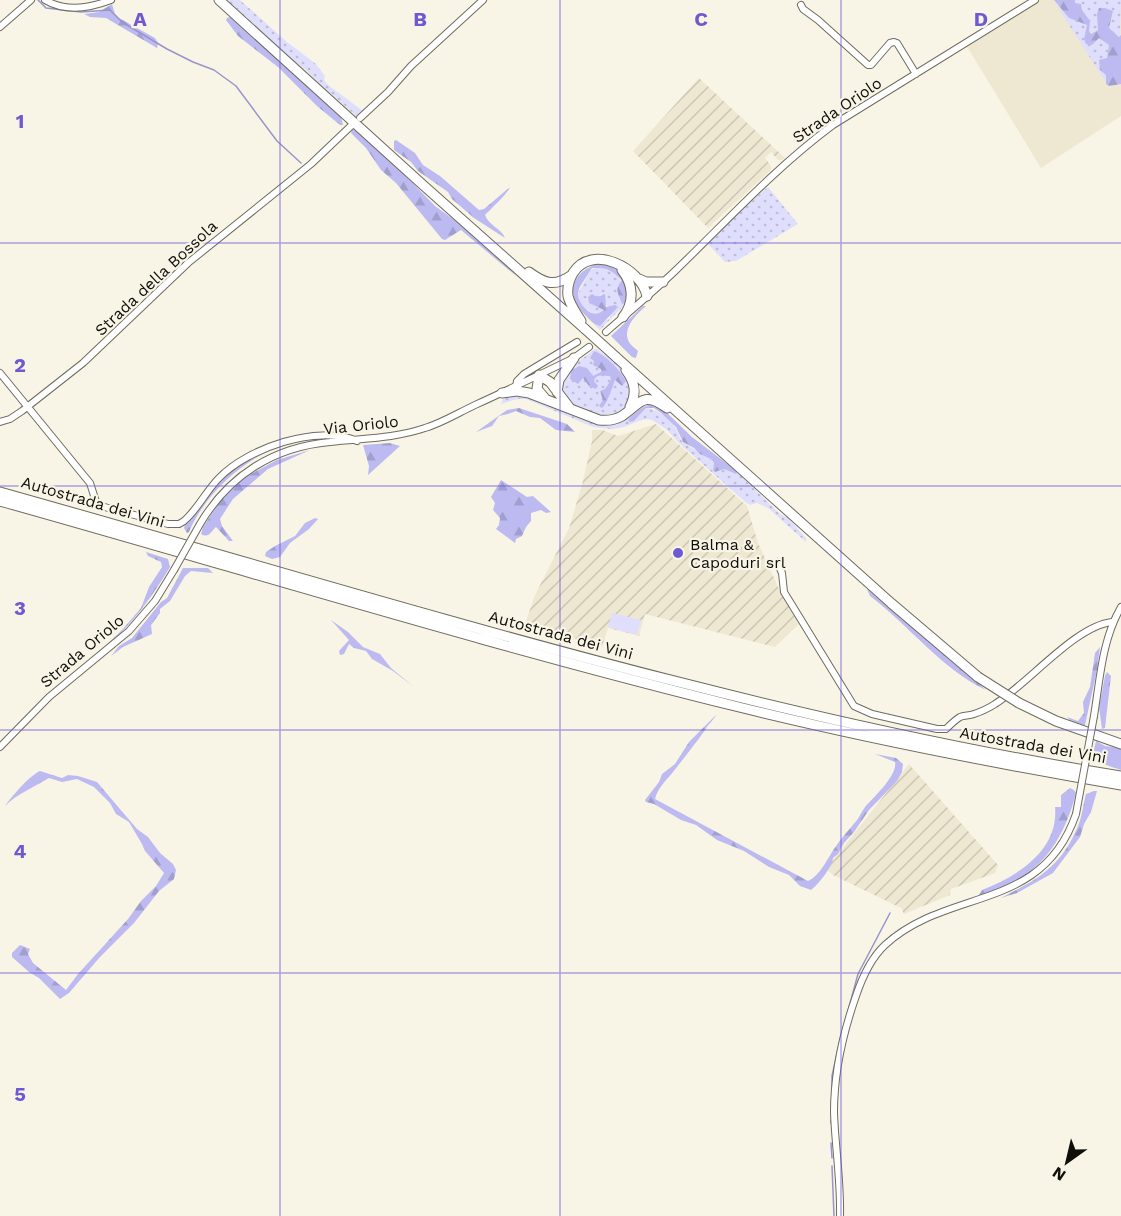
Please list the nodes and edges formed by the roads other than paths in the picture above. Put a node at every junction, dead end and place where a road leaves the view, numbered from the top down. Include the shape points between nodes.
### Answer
1 (31, 0) edge
2 (45, 0) edge
3 (111, 0) edge
4 (219, 0) edge
5 (483, 0) edge
6 (1035, 0) edge
7 (801, 5) dead end
8 (0, 27) edge
9 (916, 74) junction
10 (360, 118) dead end
11 (353, 124) dead end
12 (519, 270) junction
13 (572, 275) junction
14 (634, 282) junction
15 (663, 282) junction
16 (647, 296) junction
17 (624, 317) junction
18 (577, 319) junction
19 (606, 332) dead end
20 (577, 342) dead end
21 (589, 347) dead end
22 (616, 357) junction
23 (574, 358) junction
24 (0, 373) edge
25 (539, 375) junction
26 (516, 386) junction
27 (557, 392) junction
28 (502, 393) junction
29 (547, 400) junction
30 (27, 407) junction
31 (629, 409) junction
32 (677, 411) junction
33 (576, 412) junction
34 (0, 422) edge
35 (357, 441) junction
36 (0, 492) edge
37 (0, 501) edge
38 (777, 561) dead end
39 (174, 570) joint
40 (1121, 607) edge
41 (1112, 622) junction
42 (1121, 744) edge
43 (0, 747) edge
44 (1121, 776) edge
45 (1121, 784) edge
46 (840, 1216) edge

1 - 8 street
2 - 3 street via 70,8
4 - 12 highway
5 - 10 street
6 - 9 street, Strada Oriolo
7 - 9 street via 868,65 894,42
9 - 15 street, Strada Oriolo via 811,141
11 - 30 street, Strada della Bossola via 311,164 188,263 105,344
12 - 13 highway via 552,284
12 - 18 highway
13 - 14 highway via 589,260 605,259 619,265
13 - 18 highway via 568,296
14 - 15 highway
14 - 16 highway
14 - 17 highway
15 - 16 street
16 - 17 street
17 - 19 street
18 - 22 highway, bridge
20 - 26 street via 524,374
21 - 23 street, Via Oriolo
22 - 31 highway via 634,383
22 - 32 highway
23 - 25 street, Via Oriolo
23 - 27 highway via 559,380
24 - 30 street
25 - 26 street, Via Oriolo
25 - 27 highway
25 - 29 highway via 537,389
26 - 28 street, Via Oriolo
27 - 33 highway
28 - 29 highway via 524,392
28 - 35 street, Via Oriolo via 428,427
29 - 33 highway
30 - 34 street, Strada della Bossola
30 - 35 street via 90,483 97,505 168,524 184,521 219,478 263,449 332,435
31 - 32 highway via 641,401 652,400
31 - 33 highway via 610,420
32 - 42 highway, bridge via 978,678 1056,721
35 - 39 street, Via Oriolo, bridge via 310,444 262,461 226,488 210,507
36 - 44 highway, Autostrada dei Vini via 719,693 933,741
37 - 45 highway, Autostrada dei Vini via 740,707 994,763
38 - 41 street via 784,592 854,706 937,729 946,729 962,716 994,704 1049,658 1096,626
39 - 43 street, Strada Oriolo via 155,601 129,631 49,697
40 - 41 street
41 - 46 street, bridge via 1076,814 1058,851 1023,882 914,926 884,947 856,995 836,1080

